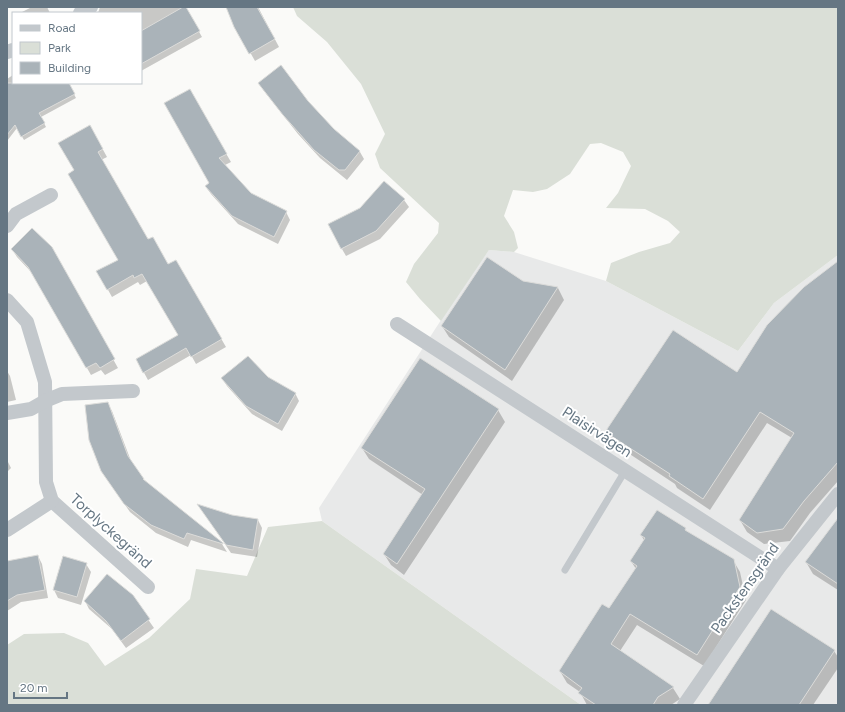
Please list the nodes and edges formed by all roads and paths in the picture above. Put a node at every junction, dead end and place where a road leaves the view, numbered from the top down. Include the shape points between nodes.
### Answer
1 (50, 195) dead end
2 (7, 226) edge
3 (7, 300) edge
4 (397, 324) dead end
5 (133, 391) dead end
6 (45, 401) junction
7 (7, 413) edge
8 (625, 471) junction
9 (838, 494) edge
10 (52, 501) junction
11 (7, 530) edge
12 (778, 569) junction
13 (565, 570) dead end
14 (148, 587) dead end
15 (684, 705) edge

1 - 2 street via 16,214
3 - 6 street, Torplyckegränd via 27,322 45,382
4 - 8 street, Plaisirvägen
5 - 6 street via 62,394
6 - 7 street via 31,409
6 - 10 street, Torplyckegränd via 46,482
8 - 12 street, Plaisirvägen
8 - 13 lane
9 - 12 street, Packstensgränd
10 - 11 street, Torplyckegränd
10 - 14 street, Torplyckegränd
12 - 15 street, Packstensgränd

